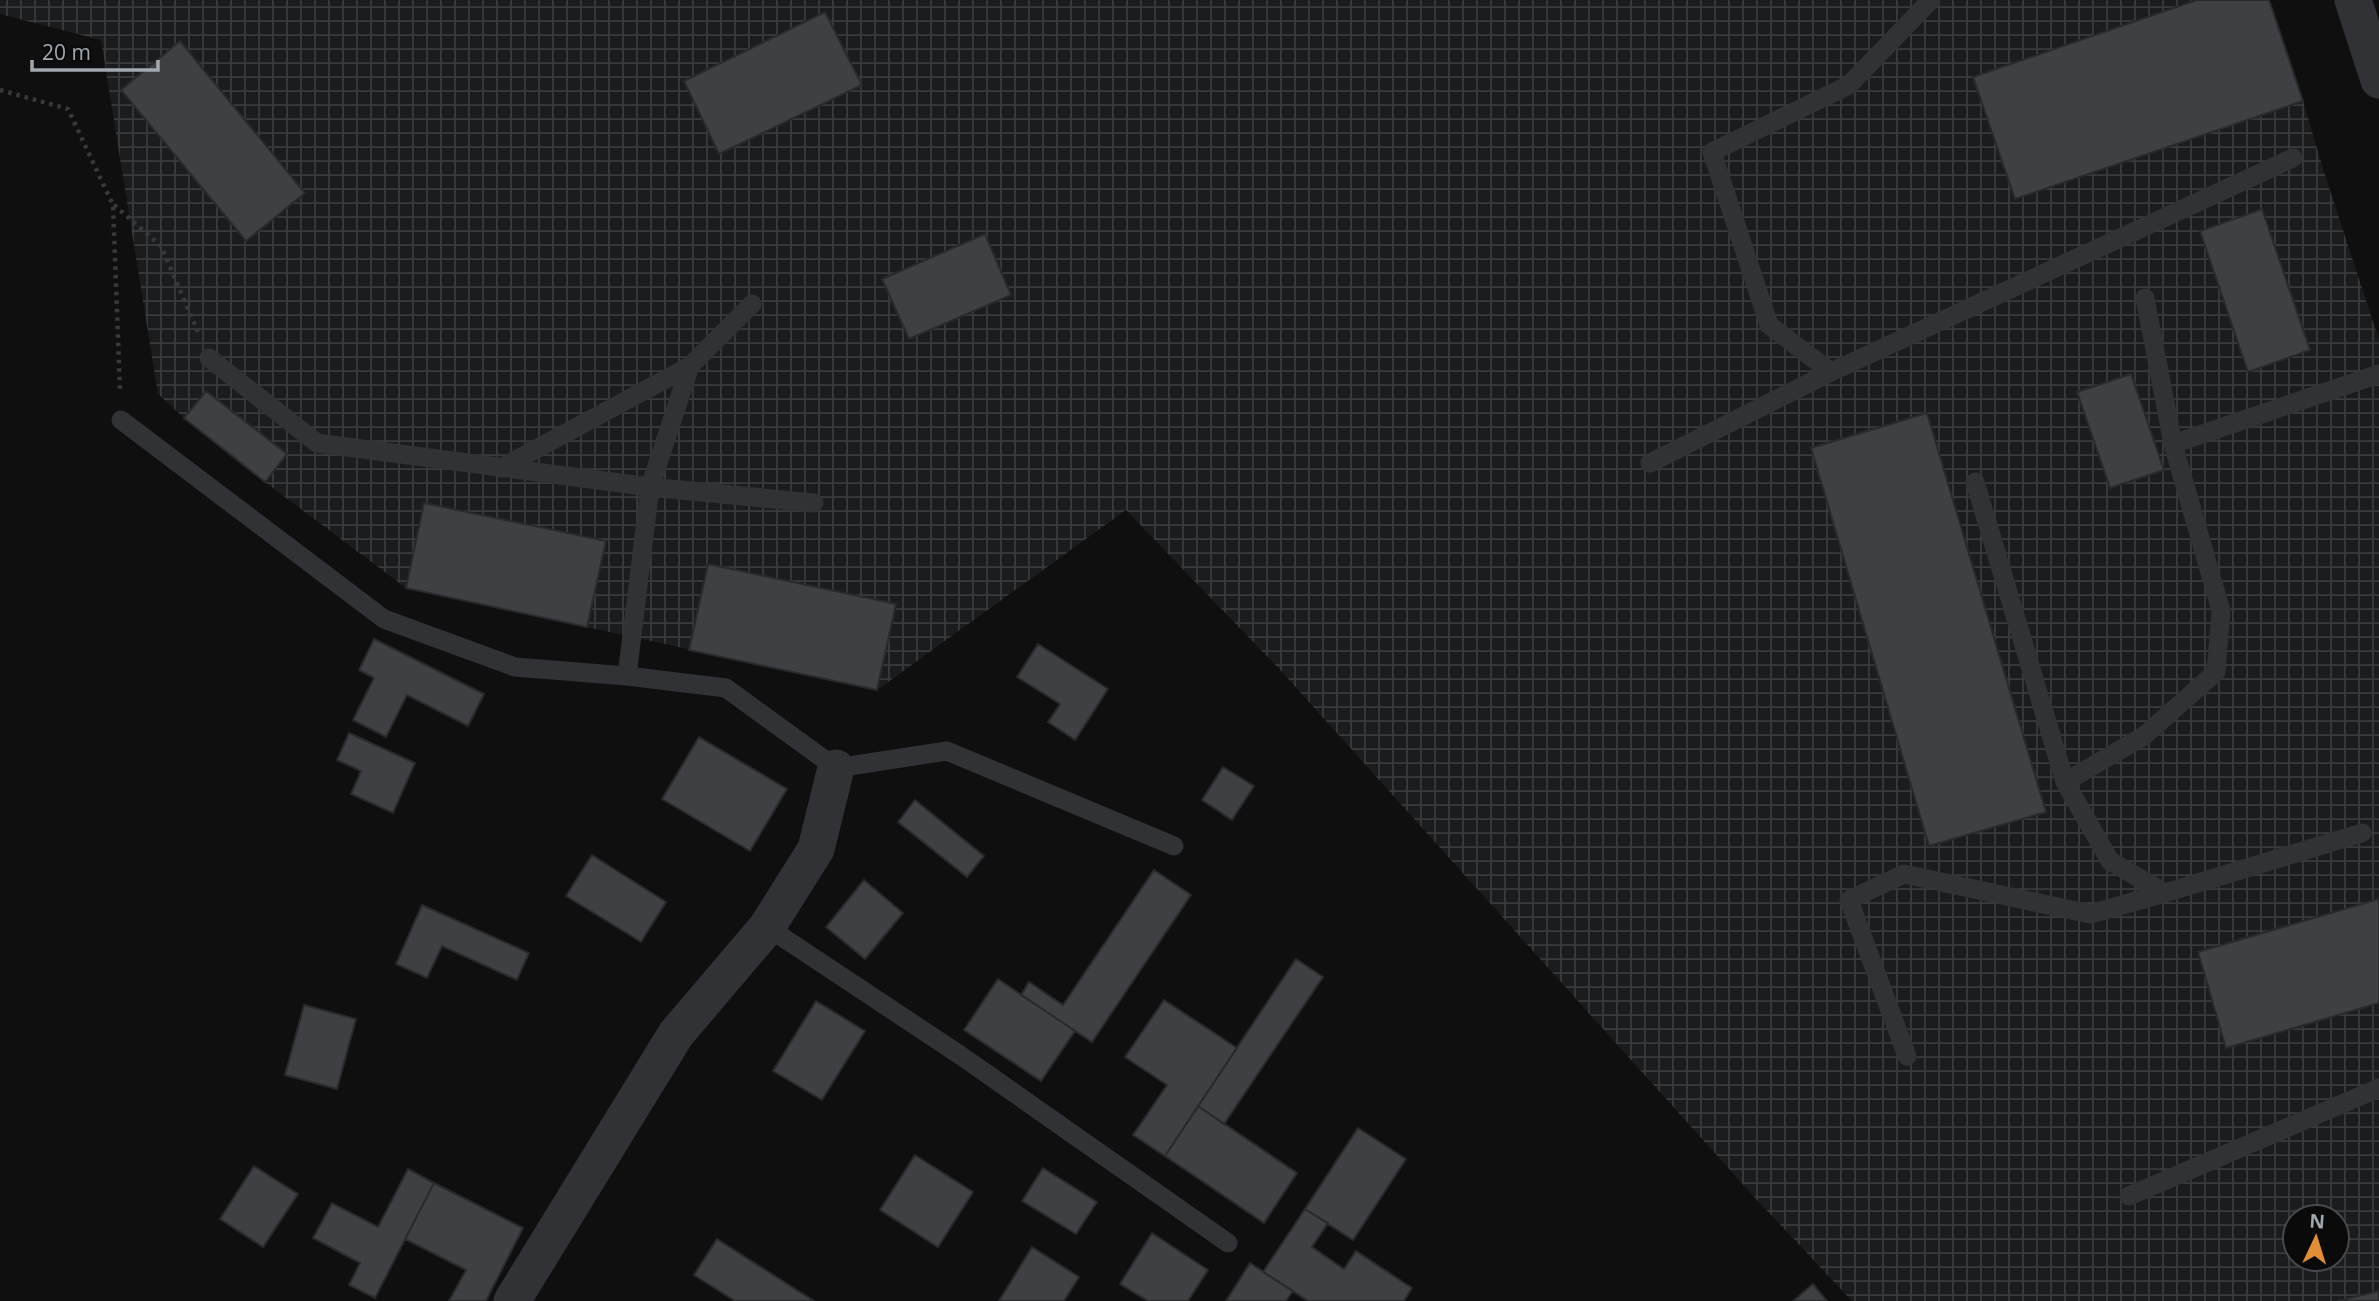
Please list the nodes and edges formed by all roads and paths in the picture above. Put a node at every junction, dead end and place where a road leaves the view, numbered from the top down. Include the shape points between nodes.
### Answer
1 (1931, 0) edge
2 (2353, 0) edge
3 (2379, 80) edge
4 (0, 90) edge
5 (2293, 158) dead end
6 (113, 205) junction
7 (2145, 298) dead end
8 (752, 304) dead end
9 (209, 358) joint
10 (690, 366) junction
11 (1831, 372) junction
12 (2379, 374) edge
13 (121, 420) joint
14 (2174, 444) junction
15 (1650, 463) dead end
16 (501, 468) junction
17 (1975, 482) dead end
18 (650, 487) junction
19 (814, 503) dead end
20 (627, 676) junction
21 (836, 768) junction
22 (2065, 782) junction
23 (2362, 833) dead end
24 (1174, 846) dead end
25 (2165, 893) junction
26 (766, 927) junction
27 (1907, 1056) dead end
28 (2379, 1088) edge
29 (2130, 1196) dead end
30 (1228, 1243) dead end
31 (512, 1301) edge

1 - 11 lane via 1849,85 1712,152 1769,325
2 - 3 street
4 - 6 path via 68,109
5 - 11 lane
6 - 9 path via 161,246
6 - 13 path
7 - 14 lane
8 - 10 lane
9 - 16 lane via 317,443
10 - 16 lane
10 - 18 lane
11 - 15 lane
12 - 14 lane
13 - 20 lane via 384,620 515,667
14 - 22 lane via 2221,611 2216,672 2144,736
16 - 18 lane
17 - 22 lane
18 - 19 lane
18 - 20 lane
20 - 21 lane via 726,688
21 - 24 lane via 947,751
21 - 26 street via 816,849
22 - 25 lane via 2110,861
23 - 25 lane
25 - 27 lane via 2090,914 1904,874 1849,900
26 - 30 lane via 960,1055
26 - 31 street via 676,1034
28 - 29 lane

